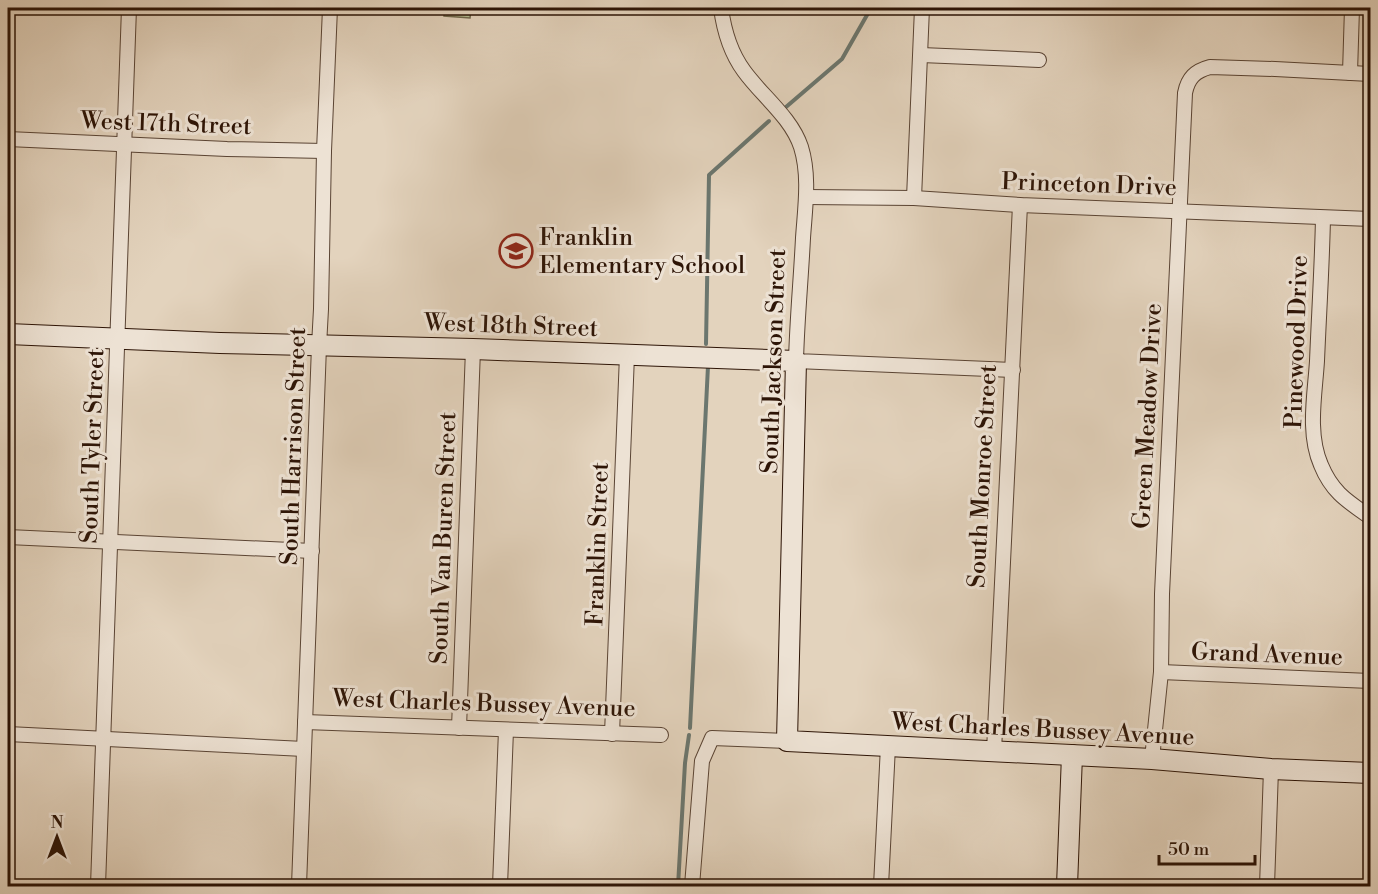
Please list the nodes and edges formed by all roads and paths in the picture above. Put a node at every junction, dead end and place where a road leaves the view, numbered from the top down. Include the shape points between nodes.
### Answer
1 (129, 8) edge
2 (330, 8) edge
3 (721, 8) edge
4 (922, 8) edge
5 (1352, 8) edge
6 (921, 55) junction
7 (1039, 60) dead end
8 (1350, 74) junction
9 (1371, 74) edge
10 (8, 139) edge
11 (125, 144) junction
12 (324, 151) junction
13 (806, 197) junction
14 (914, 198) junction
15 (1020, 205) junction
16 (1179, 210) junction
17 (1323, 218) junction
18 (1371, 219) edge
19 (8, 334) edge
20 (118, 339) junction
21 (318, 346) junction
22 (472, 349) junction
23 (627, 355) junction
24 (796, 361) junction
25 (1012, 370) junction
26 (1371, 517) edge
27 (8, 537) edge
28 (111, 542) junction
29 (312, 551) junction
30 (1161, 672) junction
31 (1371, 681) edge
32 (305, 722) junction
33 (459, 728) junction
34 (506, 730) junction
35 (8, 734) edge
36 (612, 734) junction
37 (661, 735) dead end
38 (104, 739) junction
39 (787, 741) junction
40 (888, 746) junction
41 (304, 749) junction
42 (994, 750) junction
43 (1072, 755) junction
44 (1152, 759) junction
45 (1272, 768) junction
46 (1371, 773) edge
47 (98, 886) edge
48 (299, 886) edge
49 (500, 886) edge
50 (692, 886) edge
51 (881, 886) edge
52 (1067, 886) edge
53 (1267, 886) edge

1 - 11 street, South Tyler Street
2 - 12 street, South Harrison Street
3 - 13 street, South Jackson Street via 735,58 780,113 801,147
4 - 6 street
5 - 8 street
6 - 7 street
6 - 14 street
8 - 9 street
8 - 16 street, Green Meadow Drive via 1201,69 1186,84
10 - 11 street, West 17th Street
11 - 12 street, West 17th Street
11 - 20 street, South Tyler Street
12 - 21 street, South Harrison Street
13 - 14 street, Princeton Drive
13 - 24 street, South Jackson Street
14 - 15 street, Princeton Drive
15 - 16 street, Princeton Drive
15 - 25 street, South Monroe Street
16 - 17 street, Princeton Drive
16 - 30 street, Green Meadow Drive
17 - 18 street, Princeton Drive
17 - 26 street, Pinewood Drive via 1313,438 1332,488
19 - 20 street, West 18th Street
20 - 21 street, West 18th Street
20 - 28 street, South Tyler Street
21 - 22 street, West 18th Street
21 - 29 street, South Harrison Street
22 - 23 street, West 18th Street
22 - 33 street, South Van Buren Street
23 - 24 street, West 18th Street
23 - 36 street, Franklin Street
24 - 25 street, West 18th Street
24 - 39 street, South Jackson Street
25 - 42 street, South Monroe Street
27 - 28 street
28 - 29 street
28 - 38 street, South Tyler Street
29 - 32 street, South Harrison Street
30 - 31 street, Grand Avenue
30 - 44 street, Green Meadow Drive
32 - 33 street, West Charles Bussey Avenue
32 - 41 street, South Harrison Street
33 - 34 street, West Charles Bussey Avenue
34 - 36 street, West Charles Bussey Avenue
34 - 49 street
35 - 38 street
36 - 37 street, West Charles Bussey Avenue
38 - 41 street
38 - 47 street, South Tyler Street
39 - 40 street, West Charles Bussey Avenue
39 - 50 street, West Charles Bussey Avenue via 712,738 702,761
40 - 42 street, West Charles Bussey Avenue
40 - 51 street
41 - 48 street, South Harrison Street
42 - 43 street, West Charles Bussey Avenue
43 - 44 street, West Charles Bussey Avenue
43 - 52 street
44 - 45 street, West Charles Bussey Avenue
45 - 46 street, West Charles Bussey Avenue
45 - 53 street

